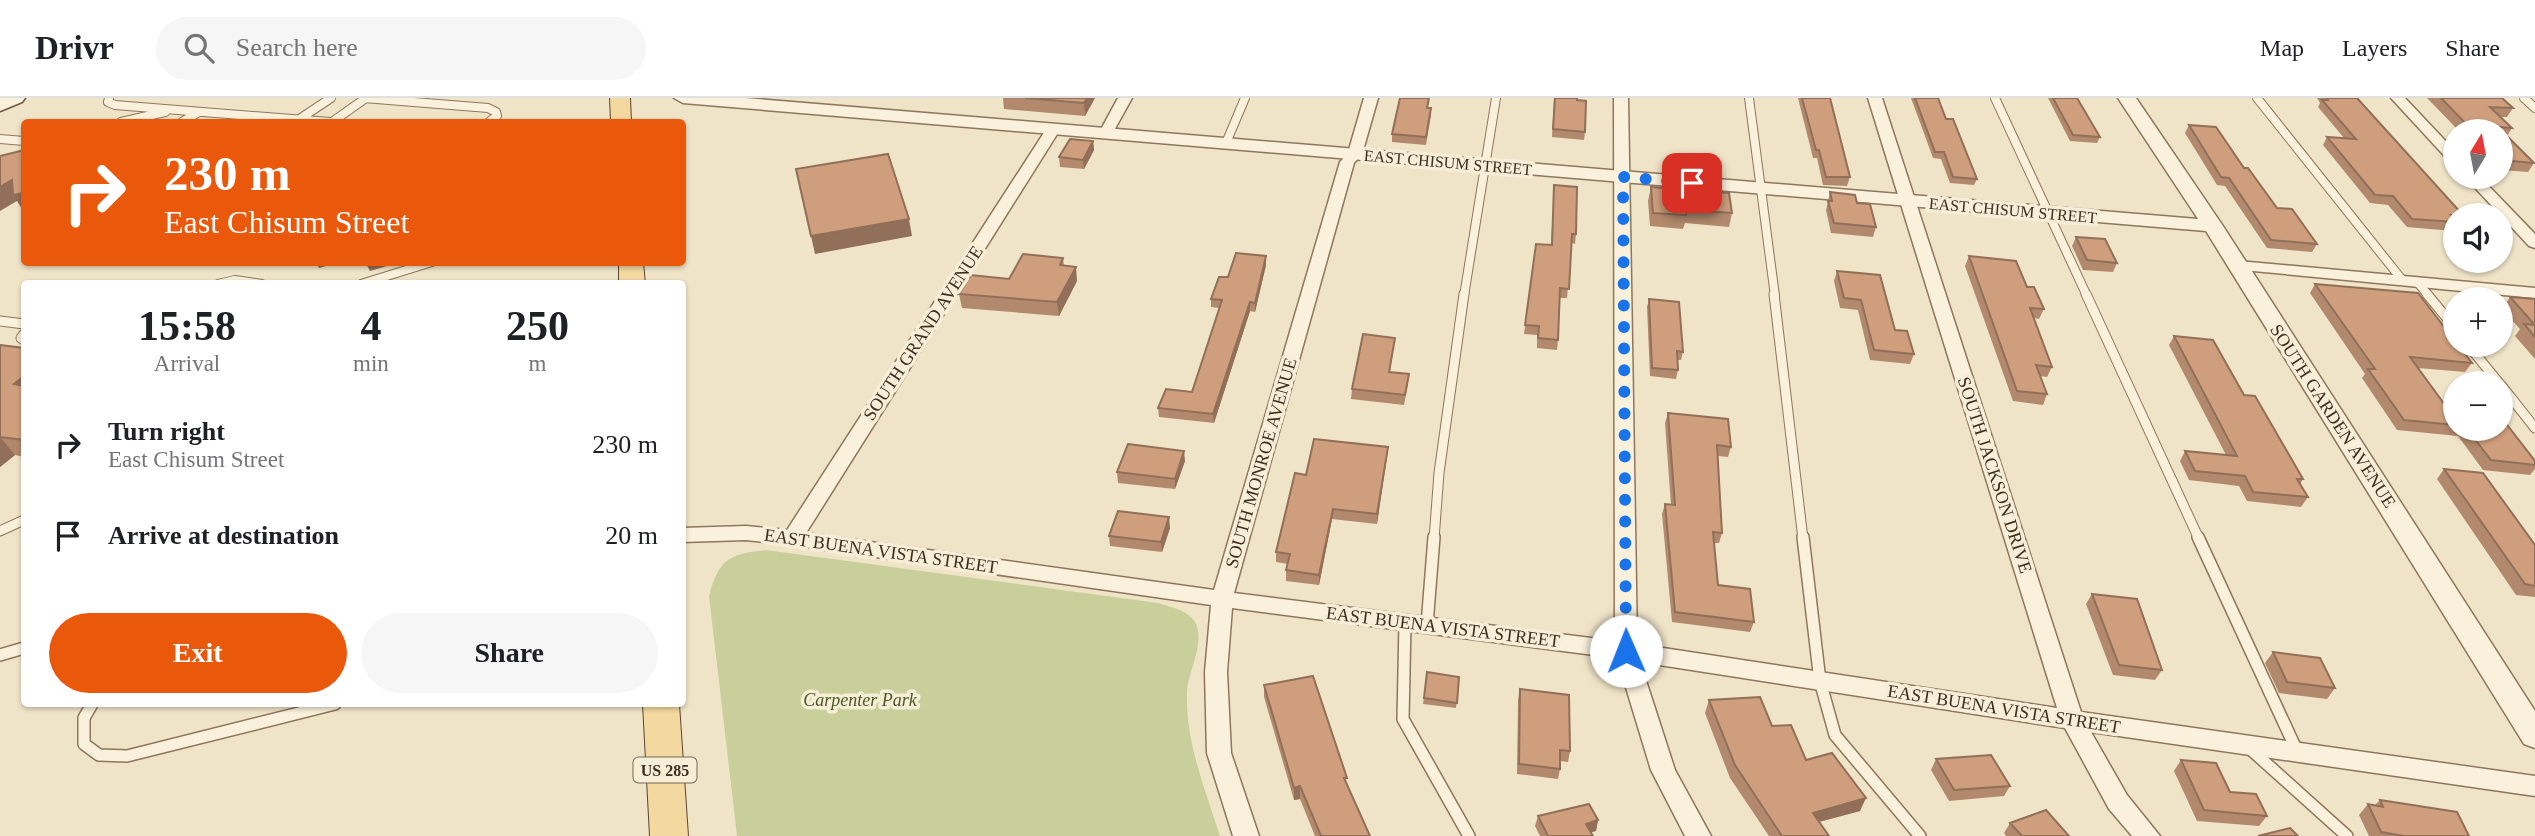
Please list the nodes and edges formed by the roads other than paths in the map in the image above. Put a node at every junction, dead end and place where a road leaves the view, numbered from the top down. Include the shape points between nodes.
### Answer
1 (16, 98) edge
2 (109, 98) edge
3 (331, 98) edge
4 (366, 98) edge
5 (620, 98) edge
6 (683, 98) edge
7 (1125, 98) edge
8 (1245, 98) edge
9 (1371, 98) edge
10 (1496, 98) edge
11 (1622, 98) edge
12 (1749, 98) edge
13 (1875, 98) edge
14 (1994, 98) edge
15 (2127, 98) edge
16 (2257, 98) edge
17 (2398, 98) edge
18 (2524, 98) edge
19 (0, 105) edge
20 (2535, 108) edge
21 (176, 110) junction
22 (199, 112) junction
23 (254, 117) junction
24 (135, 119) edge
25 (187, 119) edge
26 (250, 119) edge
27 (283, 119) edge
28 (300, 119) edge
29 (335, 119) edge
30 (493, 119) edge
31 (621, 119) edge
32 (1054, 128) junction
33 (1106, 133) junction
34 (0, 139) edge
35 (21, 141) edge
36 (1226, 143) junction
37 (2443, 146) edge
38 (1355, 154) junction
39 (1485, 165) junction
40 (1623, 177) junction
41 (1762, 189) junction
42 (2483, 189) edge
43 (1908, 201) junction
44 (2048, 213) junction
45 (2213, 226) junction
46 (2535, 243) edge
47 (419, 266) edge
48 (2238, 266) junction
49 (374, 280) edge
50 (2411, 282) junction
51 (2535, 293) edge
52 (2443, 315) edge
53 (0, 321) edge
54 (21, 324) edge
55 (2478, 357) edge
56 (2489, 371) edge
57 (2513, 400) edge
58 (2535, 428) edge
59 (21, 521) edge
60 (0, 531) edge
61 (686, 535) edge
62 (792, 537) junction
63 (1222, 599) junction
64 (1416, 624) junction
65 (21, 649) edge
66 (1626, 651) junction
67 (0, 655) edge
68 (1820, 681) junction
69 (90, 707) edge
70 (323, 707) edge
71 (661, 707) edge
72 (2072, 720) junction
73 (2535, 736) edge
74 (2244, 743) junction
75 (2297, 751) junction
76 (2535, 786) edge
77 (669, 836) edge
78 (1246, 836) edge
79 (1469, 836) edge
80 (1698, 836) edge
81 (1920, 836) edge
82 (2147, 836) edge
83 (2347, 836) edge

1 - 19 main road
2 - 21 lane via 115,105
3 - 28 lane
4 - 29 lane
4 - 30 lane via 488,108 496,112
5 - 31 main road
6 - 32 street, EAST CHISUM STREET
7 - 33 street
8 - 36 lane
9 - 38 street, SOUTH MONROE AVENUE
10 - 39 lane
11 - 40 street
12 - 41 lane
13 - 43 street, SOUTH JACKSON DRIVE
14 - 44 lane
15 - 45 street, SOUTH GARDEN AVENUE
16 - 50 lane
17 - 37 street
18 - 20 lane
21 - 22 lane
21 - 24 lane
22 - 23 lane
22 - 25 lane
23 - 26 lane
23 - 27 lane
32 - 33 street, EAST CHISUM STREET
32 - 62 street, SOUTH GRAND AVENUE
33 - 36 street, EAST CHISUM STREET
34 - 35 lane
36 - 38 street, EAST CHISUM STREET
38 - 39 street, EAST CHISUM STREET
38 - 63 street, SOUTH MONROE AVENUE via 1347,162
39 - 40 street, EAST CHISUM STREET
39 - 64 lane
40 - 41 street, EAST CHISUM STREET
40 - 66 street
41 - 43 street, EAST CHISUM STREET
41 - 68 lane
42 - 46 street
43 - 44 street, EAST CHISUM STREET
43 - 72 street, SOUTH JACKSON DRIVE
44 - 45 street, EAST CHISUM STREET
44 - 75 lane
45 - 48 street, SOUTH GARDEN AVENUE
47 - 49 lane
48 - 50 street
48 - 73 street, SOUTH GARDEN AVENUE
50 - 51 street
50 - 52 lane
53 - 54 lane
55 - 56 lane
57 - 58 lane
59 - 60 lane
61 - 62 street, EAST BUENA VISTA STREET
62 - 63 street, EAST BUENA VISTA STREET
63 - 64 street, EAST BUENA VISTA STREET
63 - 78 street, SOUTH MONROE AVENUE via 1216,672 1219,753
64 - 66 street, EAST BUENA VISTA STREET
64 - 79 lane via 1403,719
65 - 67 lane
66 - 68 street, EAST BUENA VISTA STREET
66 - 80 street via 1647,729
68 - 72 street, EAST BUENA VISTA STREET
68 - 81 lane via 1835,735
69 - 70 lane via 84,718 85,744 99,755 127,756
71 - 77 main road, US 285
72 - 74 street, EAST BUENA VISTA STREET
72 - 82 street, SOUTH JACKSON DRIVE via 2118,802
74 - 75 street, EAST BUENA VISTA STREET
74 - 83 lane
75 - 76 street, EAST BUENA VISTA STREET

